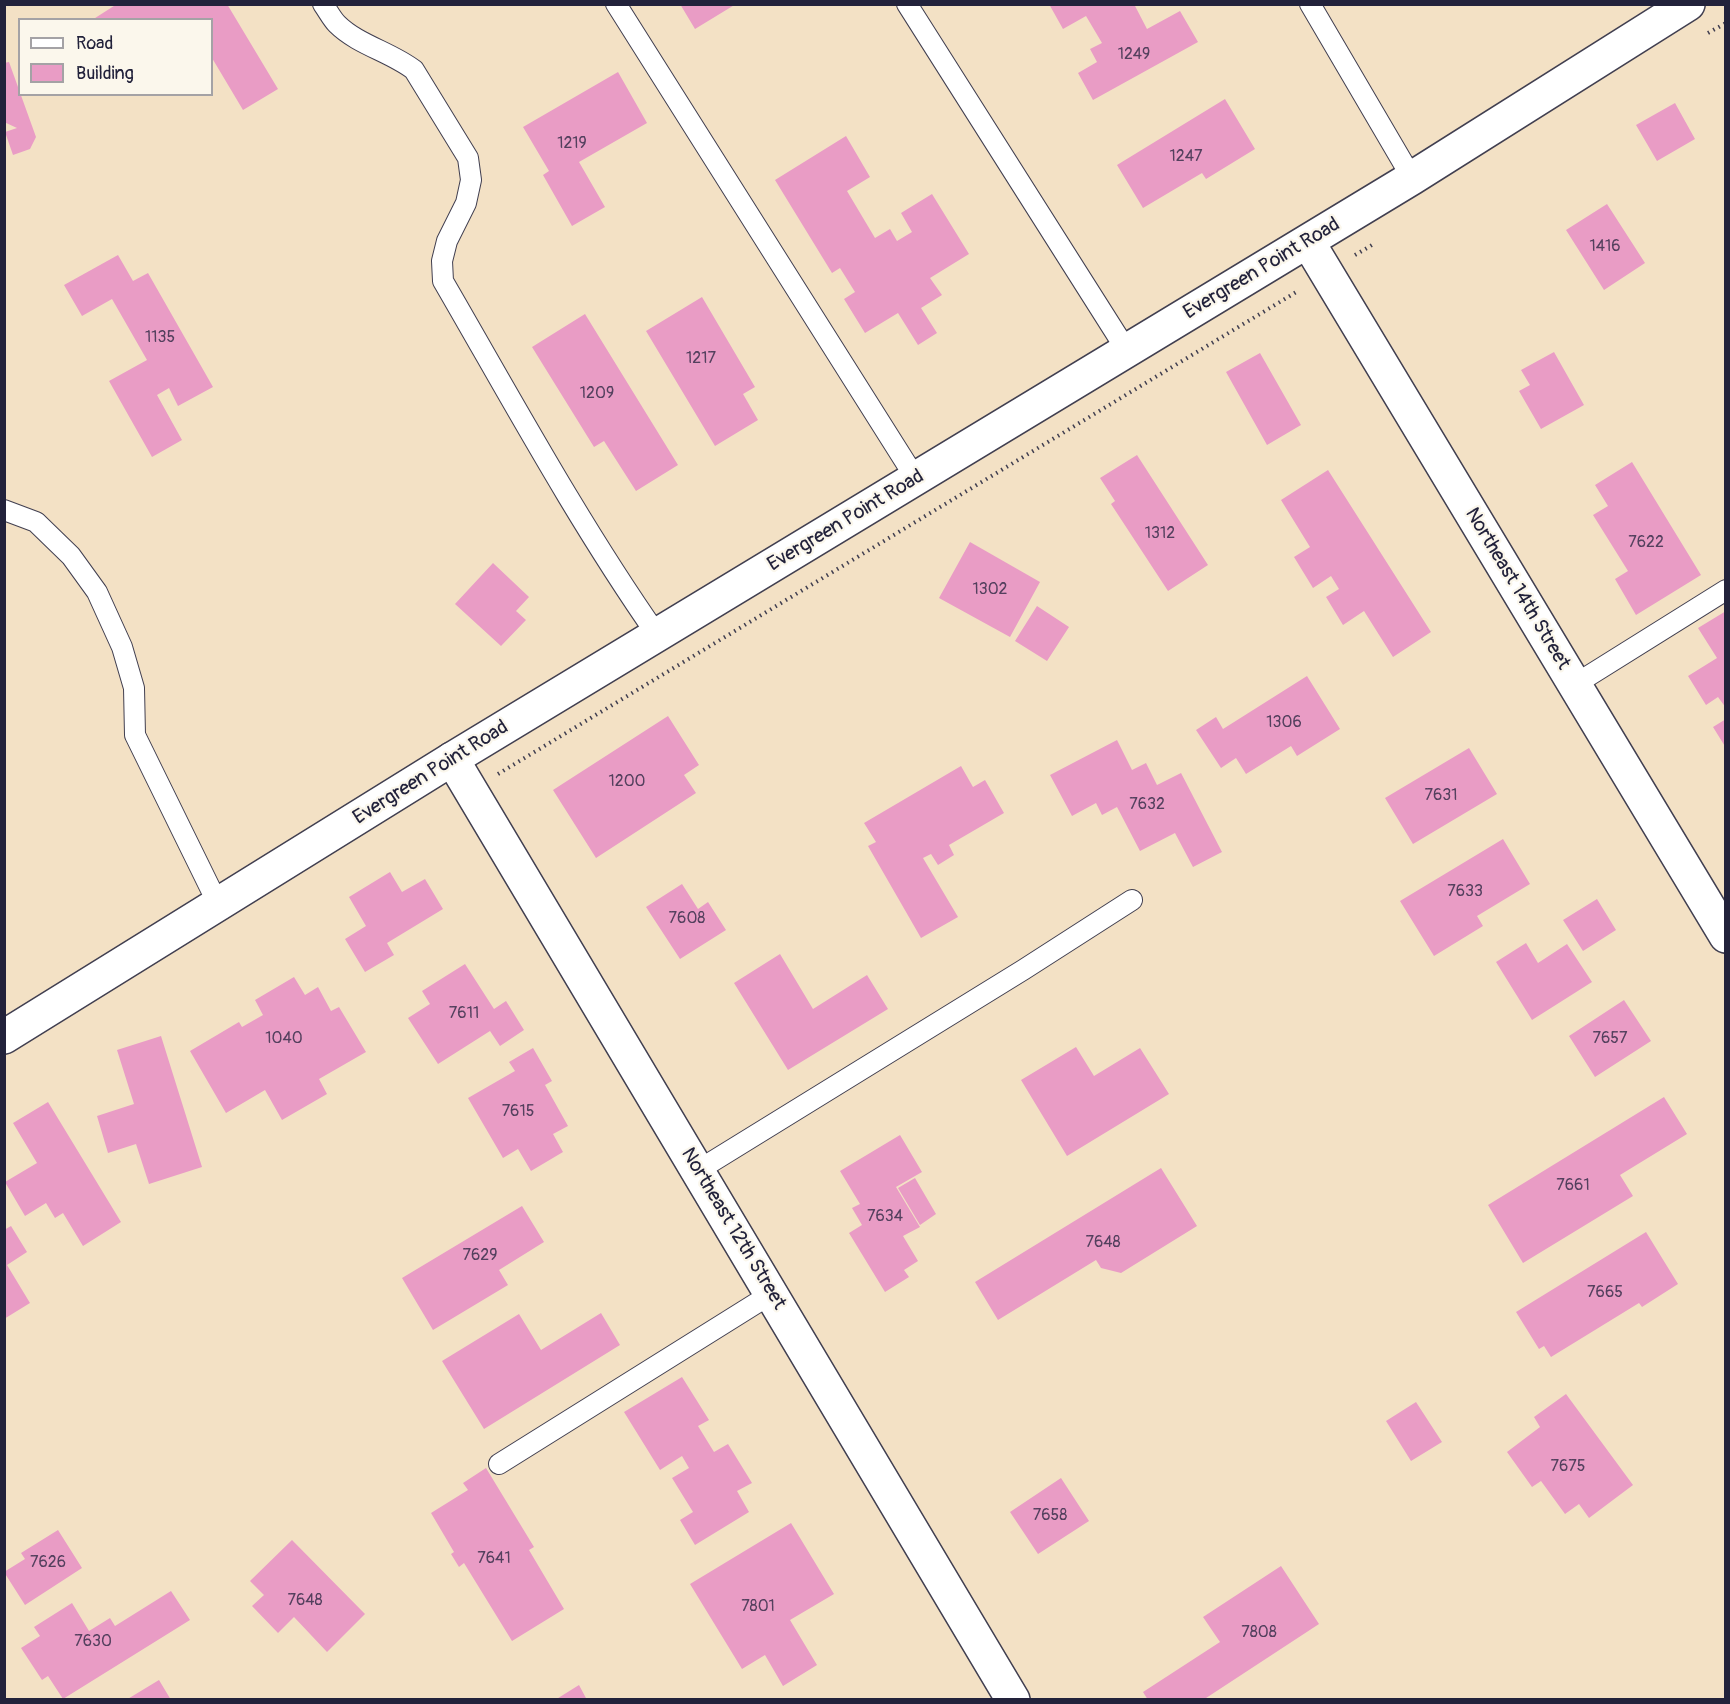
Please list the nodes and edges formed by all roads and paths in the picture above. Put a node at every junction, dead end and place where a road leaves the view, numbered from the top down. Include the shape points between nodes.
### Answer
1 (323, 4) edge
2 (616, 4) edge
3 (907, 4) edge
4 (1310, 4) edge
5 (1688, 4) edge
6 (1412, 178) junction
7 (1308, 242) junction
8 (1127, 351) junction
9 (915, 479) junction
10 (4, 510) edge
11 (1725, 590) edge
12 (657, 635) junction
13 (1574, 685) junction
14 (452, 759) junction
15 (1132, 900) dead end
16 (218, 904) junction
17 (1725, 936) edge
18 (4, 1037) edge
19 (698, 1171) junction
20 (771, 1294) junction
21 (499, 1464) dead end
22 (1014, 1700) edge

1 - 12 lane via 337,24 414,70 468,158 471,180 466,203 441,261 443,281 620,583
2 - 9 lane
3 - 8 lane
4 - 6 lane
5 - 6 street, Evergreen Point Road
6 - 7 street, Evergreen Point Road
7 - 8 street, Evergreen Point Road
7 - 13 street, Northeast 14th Street
8 - 9 street, Evergreen Point Road
9 - 12 street, Evergreen Point Road
10 - 16 lane via 36,522 71,556 97,592 122,647 134,688 135,735
11 - 13 lane
12 - 14 street, Evergreen Point Road
13 - 17 street, Northeast 14th Street
14 - 16 street, Evergreen Point Road
14 - 19 street, Northeast 12th Street
15 - 19 lane
16 - 18 street, Evergreen Point Road
19 - 20 street, Northeast 12th Street
20 - 21 lane
20 - 22 street, Northeast 12th Street

